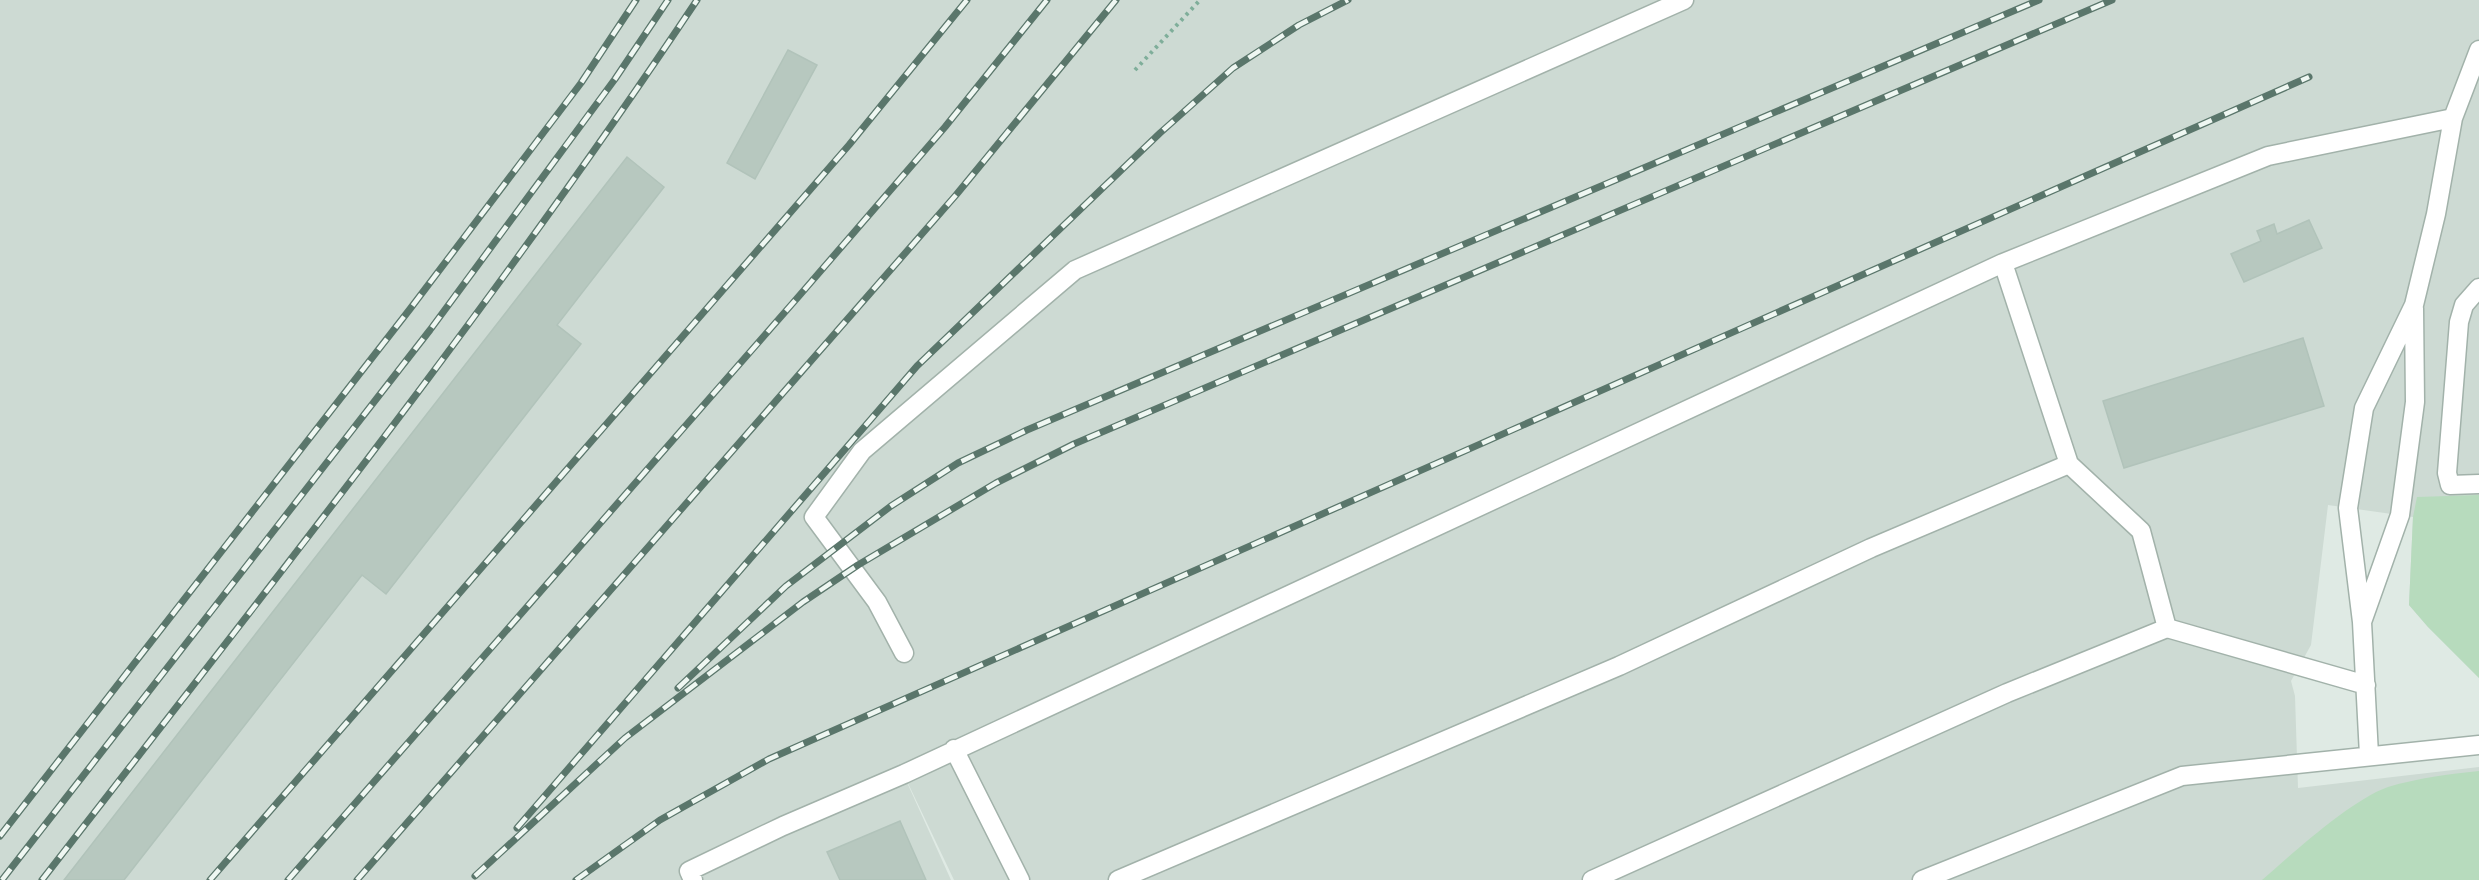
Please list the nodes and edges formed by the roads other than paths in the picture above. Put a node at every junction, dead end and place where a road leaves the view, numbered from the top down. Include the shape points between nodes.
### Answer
1 (1684, 0) edge
2 (2479, 50) edge
3 (2453, 118) junction
4 (2003, 263) junction
5 (2479, 288) edge
6 (2414, 304) junction
7 (2069, 464) junction
8 (2479, 484) edge
9 (2362, 622) junction
10 (2167, 628) junction
11 (904, 653) dead end
12 (2366, 686) junction
13 (2479, 745) edge
14 (954, 750) junction
15 (2369, 755) junction
16 (693, 880) edge
17 (1020, 880) edge
18 (1118, 880) edge
19 (1592, 880) edge
20 (1922, 880) edge

1 - 11 street via 1075,270 862,451 814,517 877,602
2 - 3 street
3 - 4 street via 2268,156
3 - 6 street via 2436,214
4 - 7 street
4 - 14 street
5 - 8 street via 2464,304 2459,322 2447,473 2450,485
6 - 9 street via 2415,402 2402,505
6 - 9 street via 2364,408 2348,508
7 - 10 street via 2141,531
7 - 18 street via 1871,548 1619,666
9 - 12 street
10 - 12 street
10 - 19 street via 1996,698
12 - 15 street
13 - 15 street
14 - 16 street via 689,871
14 - 17 street
15 - 20 street via 2182,776

